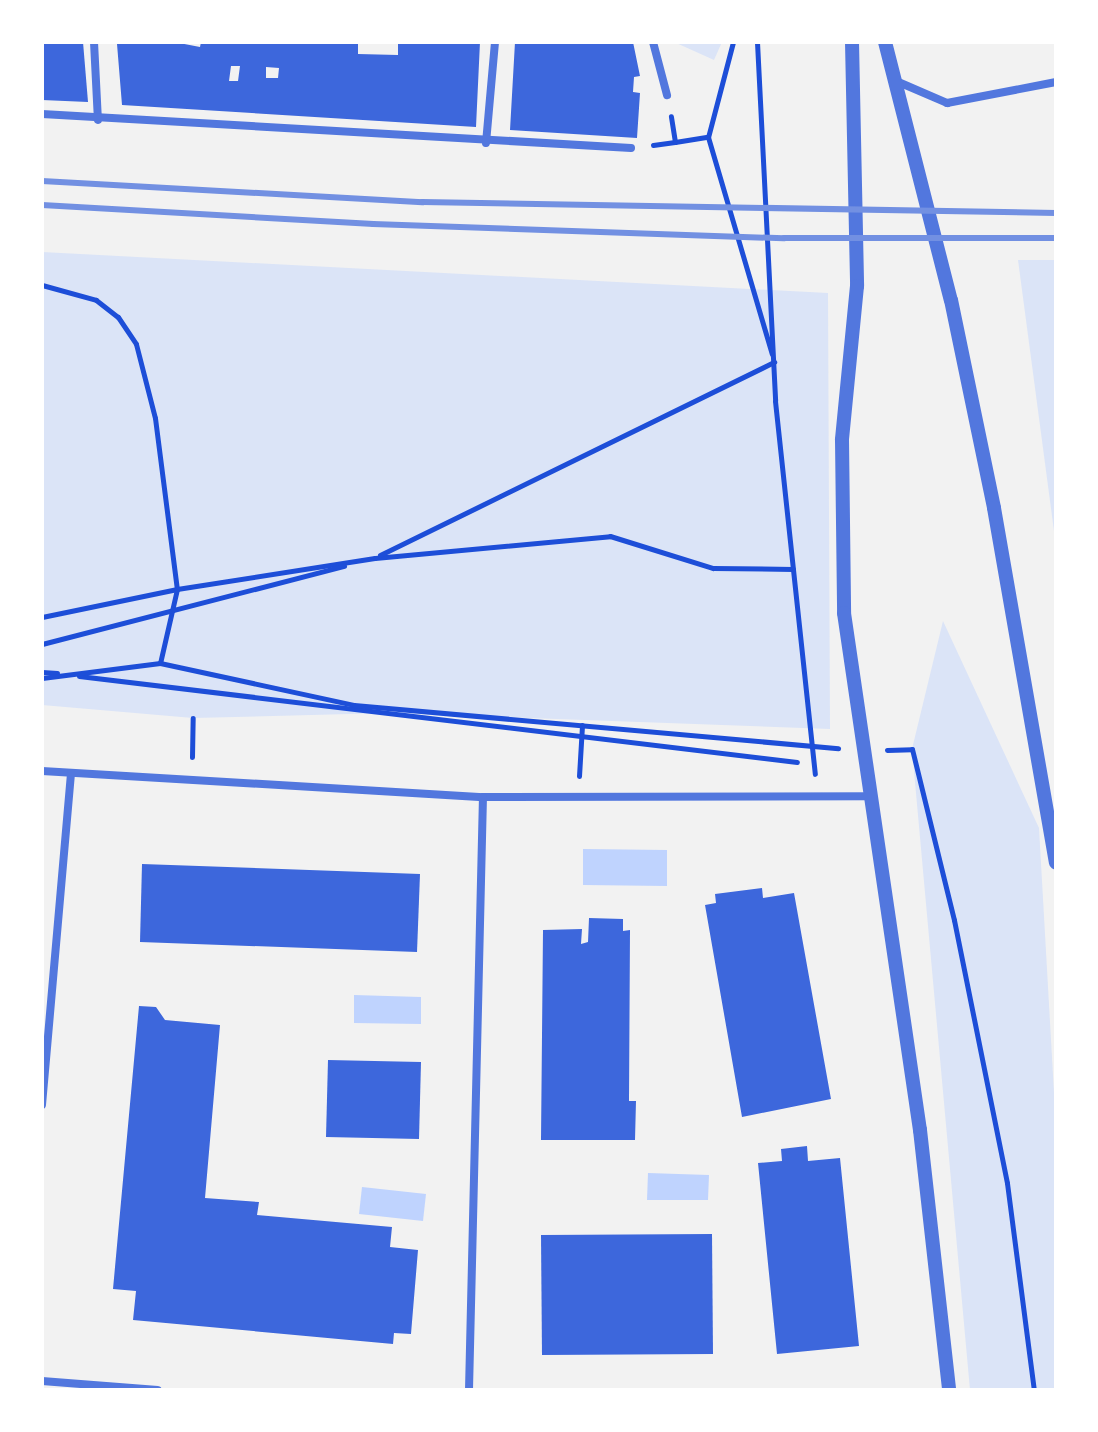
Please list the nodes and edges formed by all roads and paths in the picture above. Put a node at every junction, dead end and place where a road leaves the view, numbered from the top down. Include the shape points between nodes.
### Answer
1 (94, 42) edge
2 (495, 42) edge
3 (653, 42) edge
4 (733, 42) edge
5 (757, 42) edge
6 (852, 42) edge
7 (885, 42) edge
8 (895, 80) junction
9 (1056, 82) edge
10 (667, 95) joint
11 (42, 114) edge
12 (98, 120) junction
13 (708, 137) junction
14 (675, 142) junction
15 (486, 143) junction
16 (631, 148) joint
17 (42, 285) edge
18 (774, 362) junction
19 (375, 558) junction
20 (793, 569) junction
21 (177, 589) junction
22 (42, 617) edge
23 (42, 644) edge
24 (160, 663) junction
25 (42, 672) edge
26 (42, 678) edge
27 (193, 718) dead end
28 (582, 725) junction
29 (882, 751) dead end
30 (797, 762) dead end
31 (42, 771) edge
32 (71, 773) junction
33 (192, 782) junction
34 (870, 796) junction
35 (483, 797) junction
36 (577, 798) junction
37 (1051, 804) edge
38 (1056, 863) edge
39 (42, 1105) edge
40 (42, 1381) edge
41 (158, 1390) edge
42 (469, 1390) edge
43 (949, 1390) edge
44 (1034, 1390) edge

1 - 12 street
2 - 15 street
3 - 10 street
4 - 13 path
5 - 18 path
6 - 34 street via 857,286 842,440 844,613
7 - 8 street
8 - 9 street via 947,103
8 - 37 street via 951,300
10 - 14 path
11 - 12 street
12 - 15 street
13 - 14 path
13 - 18 path
14 - 16 path
15 - 16 street
17 - 21 path via 96,300 118,317 136,344 150,390
18 - 19 path
18 - 20 path
19 - 20 path via 610,536 713,568
19 - 21 path
19 - 23 path
20 - 28 path via 809,745
21 - 22 path
21 - 24 path
24 - 26 path
24 - 28 path via 354,705
25 - 30 path
27 - 33 path
28 - 36 path
29 - 44 path via 912,749 954,920 1007,1183
31 - 32 street
32 - 33 street
32 - 39 street
33 - 35 street
34 - 36 street
34 - 43 street via 920,1130
35 - 36 street
35 - 42 street
37 - 38 street
40 - 41 street

